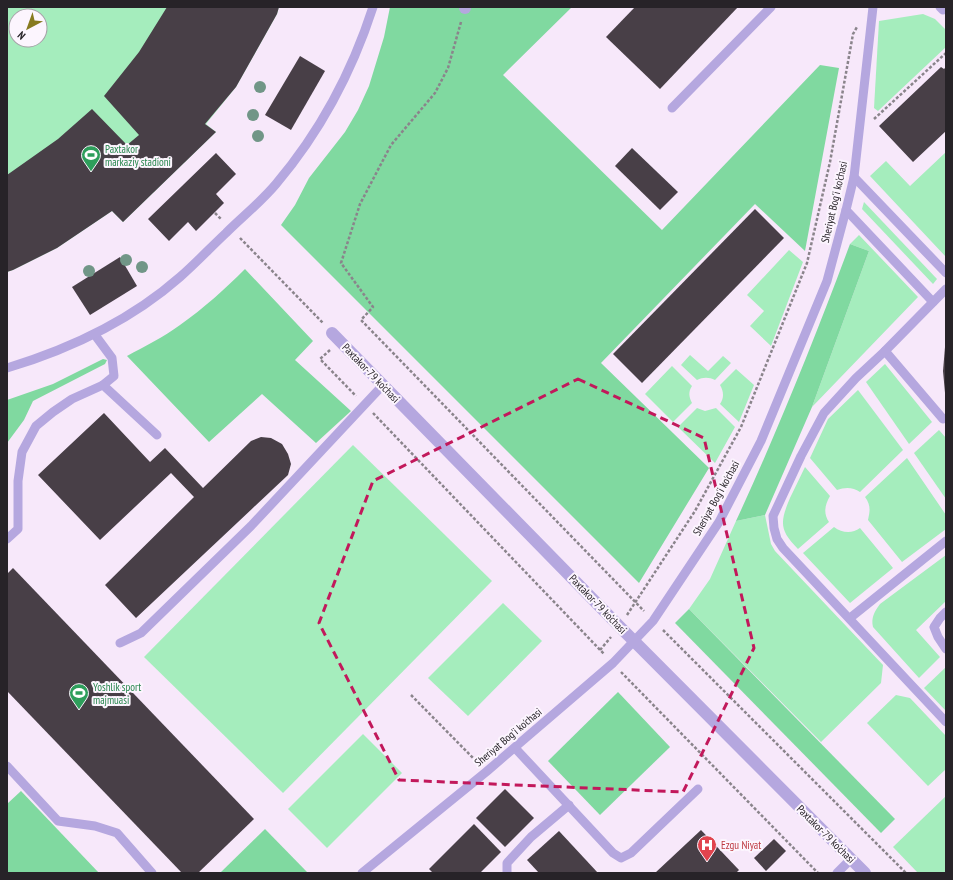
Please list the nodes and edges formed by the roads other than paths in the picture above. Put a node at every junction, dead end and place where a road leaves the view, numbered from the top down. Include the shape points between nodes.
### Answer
1 (373, 7) edge
2 (771, 7) edge
3 (873, 7) edge
4 (672, 108) dead end
5 (854, 177) junction
6 (846, 210) junction
7 (946, 273) edge
8 (946, 289) edge
9 (933, 302) junction
10 (332, 333) road end
11 (95, 335) junction
12 (885, 352) junction
13 (7, 368) edge
14 (103, 385) junction
15 (383, 385) junction
16 (943, 419) dead end
17 (157, 435) dead end
18 (7, 539) edge
19 (946, 541) edge
20 (946, 612) edge
21 (850, 618) junction
22 (634, 642) junction
23 (120, 643) dead end
24 (946, 649) edge
25 (946, 722) edge
26 (515, 748) junction
27 (7, 766) edge
28 (698, 789) dead end
29 (569, 805) junction
30 (851, 859) junction
31 (152, 873) edge
32 (362, 873) edge
33 (507, 873) edge
34 (837, 873) edge
35 (865, 873) edge

1 - 11 lane via 348,72 321,122 275,185 180,277 140,308
2 - 4 lane
3 - 5 lane, Sheriyat Bog'i ko'chasi
5 - 6 lane, Sheriyat Bog'i ko'chasi
5 - 7 lane
6 - 9 lane
6 - 22 lane, Sheriyat Bog'i ko'chasi via 828,281 761,441 719,522 653,621
8 - 9 lane
9 - 12 lane
10 - 15 street, Paxtakor-79 ko‘chasi
11 - 13 lane
11 - 14 lane via 112,358 114,376
12 - 16 lane
12 - 21 lane via 856,378 824,413 773,516 777,539 783,548
14 - 17 lane
14 - 18 lane via 72,399 36,426 22,452 18,481 18,529
15 - 22 street, Paxtakor-79 ko‘chasi
15 - 23 lane via 251,526 141,633
19 - 21 lane
20 - 24 lane via 934,627
21 - 25 lane
22 - 26 lane, Sheriyat Bog'i ko'chasi
22 - 30 street, Paxtakor-79 ko‘chasi
26 - 29 lane
26 - 32 lane, Sheriyat Bog'i ko'chasi
27 - 31 lane via 58,821 95,826 116,833
28 - 29 lane via 631,853 621,858 613,853
29 - 33 lane via 531,837 507,863
30 - 34 lane
30 - 35 street, Paxtakor-79 ko‘chasi

